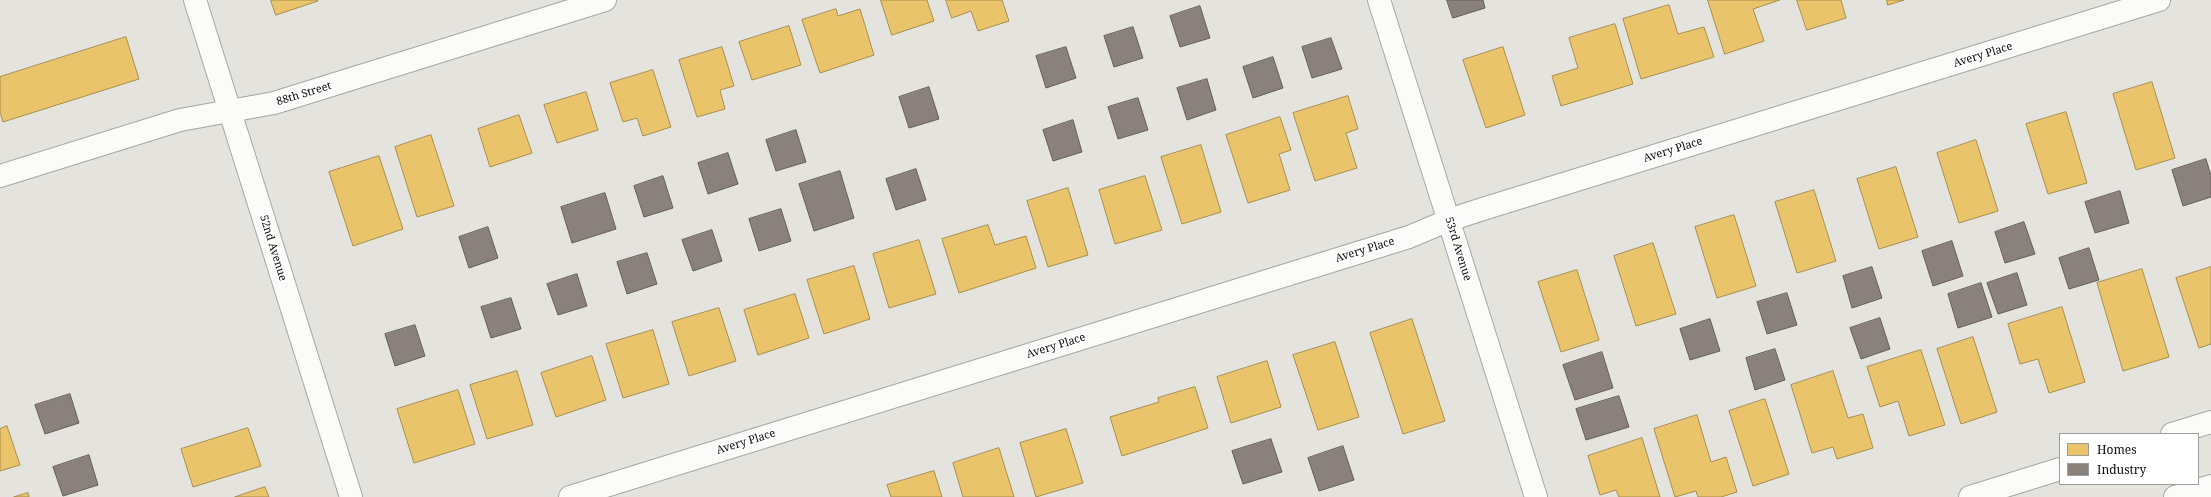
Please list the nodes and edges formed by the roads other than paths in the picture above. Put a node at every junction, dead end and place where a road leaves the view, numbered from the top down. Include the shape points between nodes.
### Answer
1 (195, 0) edge
2 (605, 0) edge
3 (1379, 0) edge
4 (2159, 0) edge
5 (230, 110) junction
6 (0, 176) edge
7 (1448, 220) junction
8 (2211, 422) edge
9 (2175, 433) edge
10 (2059, 469) edge
11 (2211, 486) edge
12 (351, 497) edge
13 (570, 497) edge
14 (1536, 497) edge
15 (1970, 497) edge
16 (2175, 497) edge

1 - 5 street, 52nd Avenue
2 - 5 street, 88th Street via 274,104
3 - 7 street, 53rd Avenue
4 - 7 street, Avery Place
5 - 6 street, 88th Street via 180,120
5 - 12 street, 52nd Avenue
7 - 13 street, Avery Place via 1393,242
7 - 14 street, 53rd Avenue
8 - 9 street
10 - 15 street
11 - 16 street

